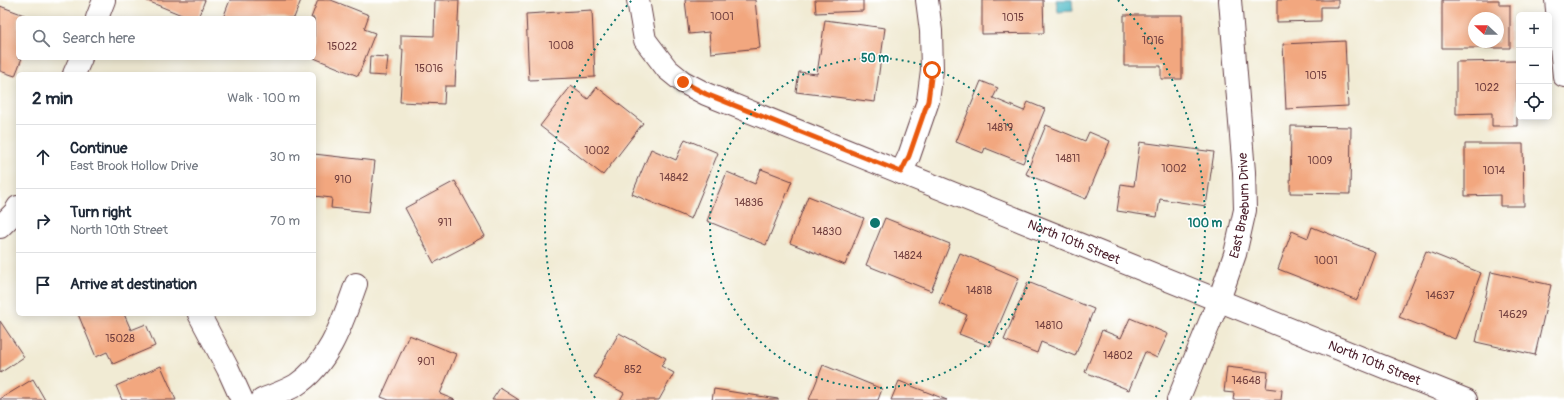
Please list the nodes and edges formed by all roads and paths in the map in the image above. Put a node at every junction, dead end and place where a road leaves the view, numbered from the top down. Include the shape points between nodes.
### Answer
1 (104, 0) edge
2 (638, 0) edge
3 (927, 0) edge
4 (1230, 0) edge
5 (1556, 0) edge
6 (98, 16) edge
7 (80, 60) edge
8 (75, 72) edge
9 (1564, 76) edge
10 (901, 172) junction
11 (16, 210) edge
12 (0, 227) edge
13 (356, 284) dead end
14 (1219, 300) junction
15 (200, 316) edge
16 (242, 400) edge
17 (262, 400) edge
18 (1178, 400) edge
19 (1466, 400) edge

1 - 6 street
2 - 10 street, North 10th Street via 645,40 667,69 683,82 706,94
3 - 10 street via 932,70 928,101
4 - 14 street, East Braeburn Drive via 1245,210 1235,254
5 - 9 street
7 - 8 street
10 - 14 street, North 10th Street
11 - 12 street
13 - 17 street via 344,318 314,369 296,384
14 - 18 street, East Braeburn Drive
14 - 19 street, North 10th Street
15 - 16 street

